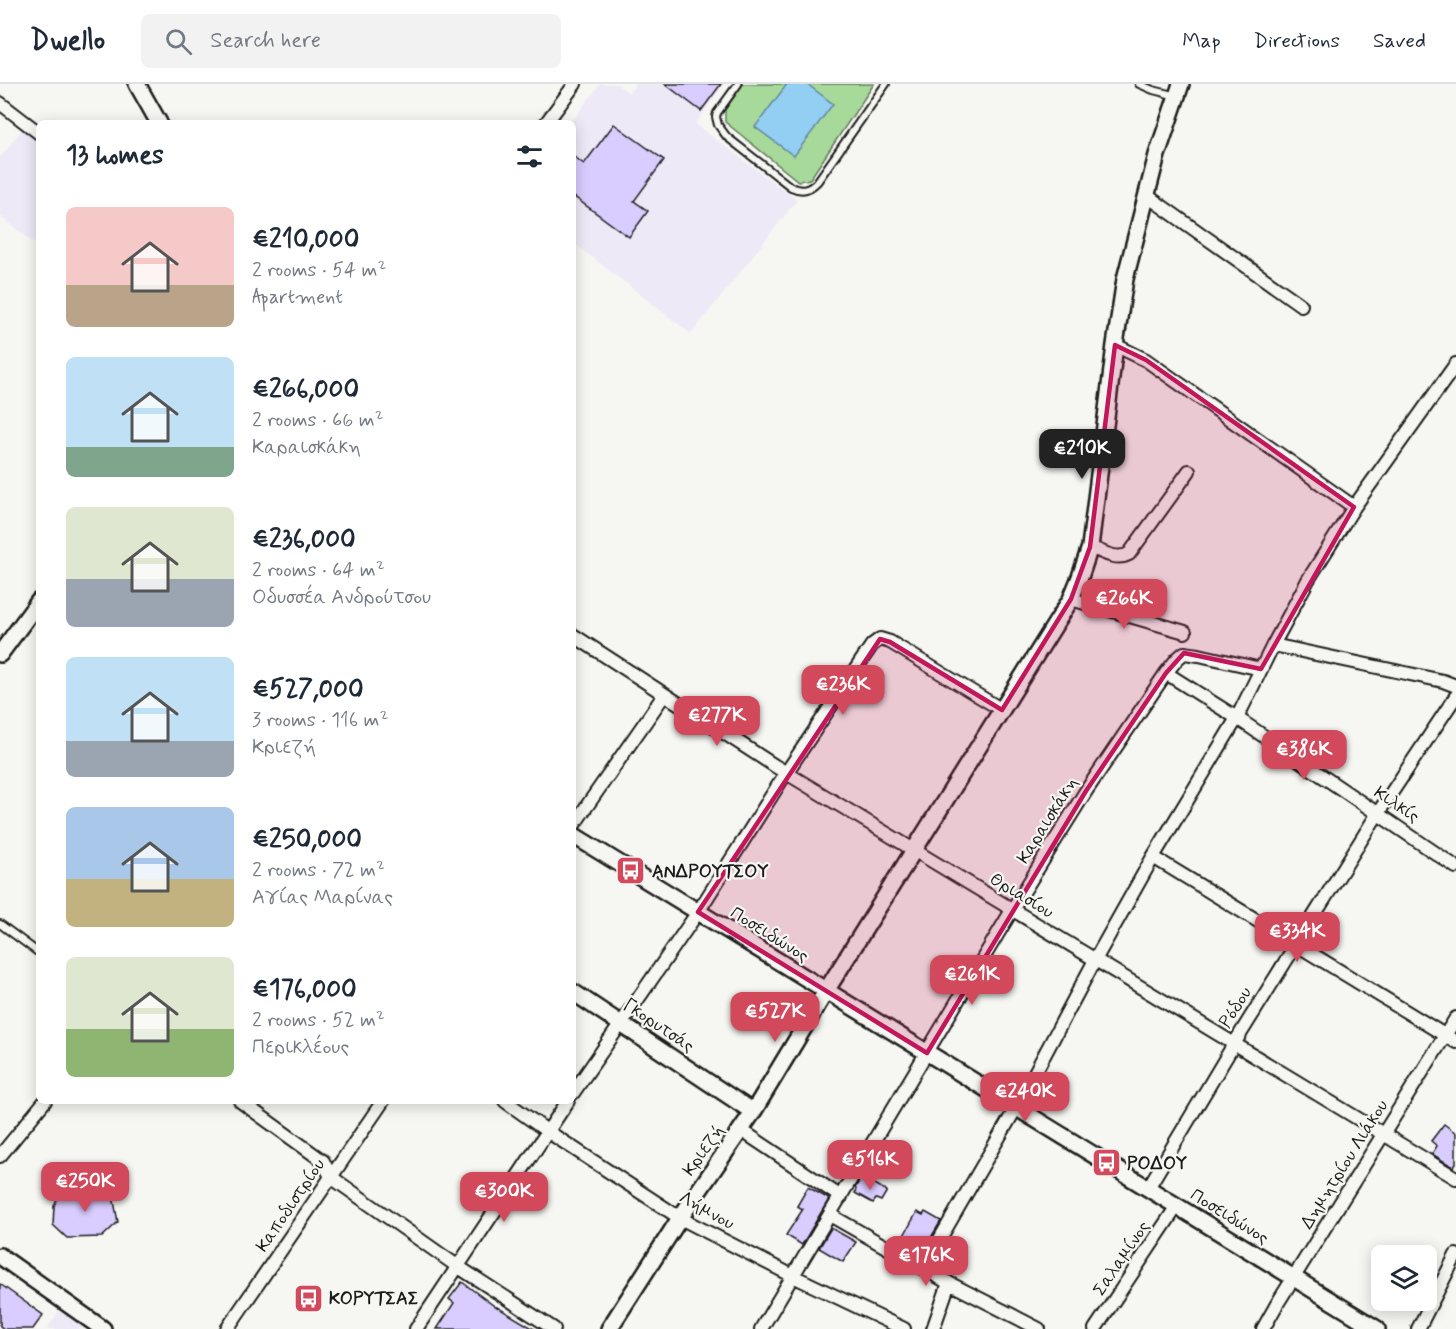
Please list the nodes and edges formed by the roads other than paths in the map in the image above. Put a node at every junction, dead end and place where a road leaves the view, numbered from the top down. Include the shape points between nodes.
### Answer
1 (137, 84) edge
2 (575, 84) edge
3 (738, 84) edge
4 (886, 84) edge
5 (1139, 84) edge
6 (1180, 90) edge
7 (0, 103) edge
8 (157, 120) edge
9 (548, 120) edge
10 (36, 131) edge
11 (1146, 195) junction
12 (1301, 305) dead end
13 (1114, 345) junction
14 (1456, 364) edge
15 (1189, 471) dead end
16 (1354, 507) junction
17 (1090, 547) junction
18 (1071, 599) junction
19 (36, 605) edge
20 (1185, 632) dead end
21 (576, 637) edge
22 (1273, 645) junction
23 (0, 654) edge
24 (1261, 669) junction
25 (1166, 673) junction
26 (1456, 686) edge
27 (664, 695) junction
28 (1456, 696) edge
29 (1002, 710) junction
30 (1237, 718) junction
31 (786, 773) junction
32 (1378, 813) junction
33 (576, 822) edge
34 (576, 837) edge
35 (913, 850) junction
36 (1153, 857) junction
37 (1456, 867) edge
38 (1012, 910) junction
39 (698, 912) junction
40 (0, 924) edge
41 (1296, 944) junction
42 (36, 951) edge
43 (1095, 960) junction
44 (826, 991) junction
45 (576, 994) edge
46 (1456, 1018) edge
47 (622, 1023) junction
48 (1450, 1039) edge
49 (1234, 1044) junction
50 (927, 1053) junction
51 (576, 1090) edge
52 (43, 1104) edge
53 (244, 1104) edge
54 (381, 1104) edge
55 (509, 1104) edge
56 (566, 1104) edge
57 (1016, 1108) junction
58 (753, 1112) junction
59 (741, 1130) junction
60 (547, 1131) junction
61 (1383, 1134) junction
62 (0, 1156) edge
63 (331, 1177) junction
64 (1456, 1178) edge
65 (1148, 1188) junction
66 (841, 1197) junction
67 (1177, 1206) junction
68 (830, 1215) junction
69 (680, 1218) junction
70 (1456, 1255) edge
71 (0, 1256) edge
72 (457, 1266) junction
73 (923, 1268) junction
74 (793, 1276) junction
75 (1294, 1278) junction
76 (949, 1283) junction
77 (103, 1329) edge
78 (227, 1329) edge
79 (416, 1329) edge
80 (554, 1329) edge
81 (609, 1329) edge
82 (761, 1329) edge
83 (904, 1329) edge
84 (933, 1329) edge
85 (1040, 1329) edge
86 (1095, 1329) edge
87 (1263, 1329) edge
88 (1377, 1329) edge
89 (1419, 1329) edge

1 - 8 street
2 - 9 street
3 - 4 lane via 717,114 718,125 727,137 798,190 817,182
5 - 6 lane via 1153,90
6 - 11 street, Κριεζή
7 - 10 street
11 - 12 street
11 - 13 street, Κριεζή via 1125,279
13 - 16 street via 1146,360
13 - 17 street, Κριεζή
14 - 16 street
15 - 17 street via 1129,554 1116,557
16 - 22 street
17 - 18 street, Κριεζή
18 - 20 street
18 - 29 street, Κριεζή
19 - 23 street
21 - 27 street, Θριασίου
22 - 24 street
22 - 26 street
24 - 25 street, Καραισκάκη via 1184,653
24 - 30 street
25 - 30 street, Κιλκίς
25 - 38 street, Καραισκάκη
27 - 31 street, Θριασίου
27 - 33 street
28 - 32 street, Ρόδου
29 - 31 street via 880,639 872,645
29 - 35 street, Κριεζή
30 - 32 street, Κιλκίς
30 - 36 street
31 - 35 street, Θριασίου
31 - 39 street
32 - 37 street, Κιλκίς
32 - 41 street, Ρόδου
34 - 39 street, Ποσειδώνος
35 - 38 street, Θριασίου
35 - 44 street, Κριεζή
36 - 41 street
36 - 43 street
38 - 43 street, Θριασίου
38 - 50 street, Καραισκάκη
39 - 44 street, Ποσειδώνος
39 - 47 street
40 - 42 lane
41 - 48 street
41 - 49 street, Ρόδου
43 - 49 street, Θριασίου
43 - 57 street
44 - 50 street, Ποσειδώνος
44 - 58 street, Κριεζή
45 - 47 street, Γκορυτσάς
46 - 48 street, Δημητρίου Λιάκου
47 - 51 street
47 - 58 street, Γκορυτσάς
48 - 61 street, Δημητρίου Λιάκου
49 - 61 street, Θριασίου
49 - 65 street, Ρόδου
50 - 57 street, Ποσειδώνος
50 - 66 street, Καραισκάκη
52 - 62 street
53 - 63 street via 323,1161
54 - 63 street, Καποδιστρίου
55 - 60 street, Λήμνου
56 - 60 street
57 - 65 street, Ποσειδώνος
57 - 73 street
58 - 59 street, Κριεζή
59 - 66 street
59 - 69 street, Κριεζή
60 - 69 street, Λήμνου
60 - 72 street
61 - 64 street, Θριασίου
61 - 75 street, Δημητρίου Λιάκου
63 - 72 street
63 - 78 street, Καποδιστρίου
65 - 67 street, Ποσειδώνος
66 - 68 street, Καραισκάκη
67 - 75 street, Ποσειδώνος
67 - 86 street, Σαλαμίνος
68 - 73 street
68 - 74 street, Καραισκάκη
69 - 74 street, Λήμνου
69 - 81 street, Κριεζή
70 - 89 street
71 - 77 street
72 - 79 street
72 - 80 street
73 - 76 street
74 - 82 street, Καραισκάκη
74 - 83 street, Λήμνου
75 - 87 street, Δημητρίου Λιάκου
75 - 88 street, Ποσειδώνος
76 - 84 street
76 - 85 street

